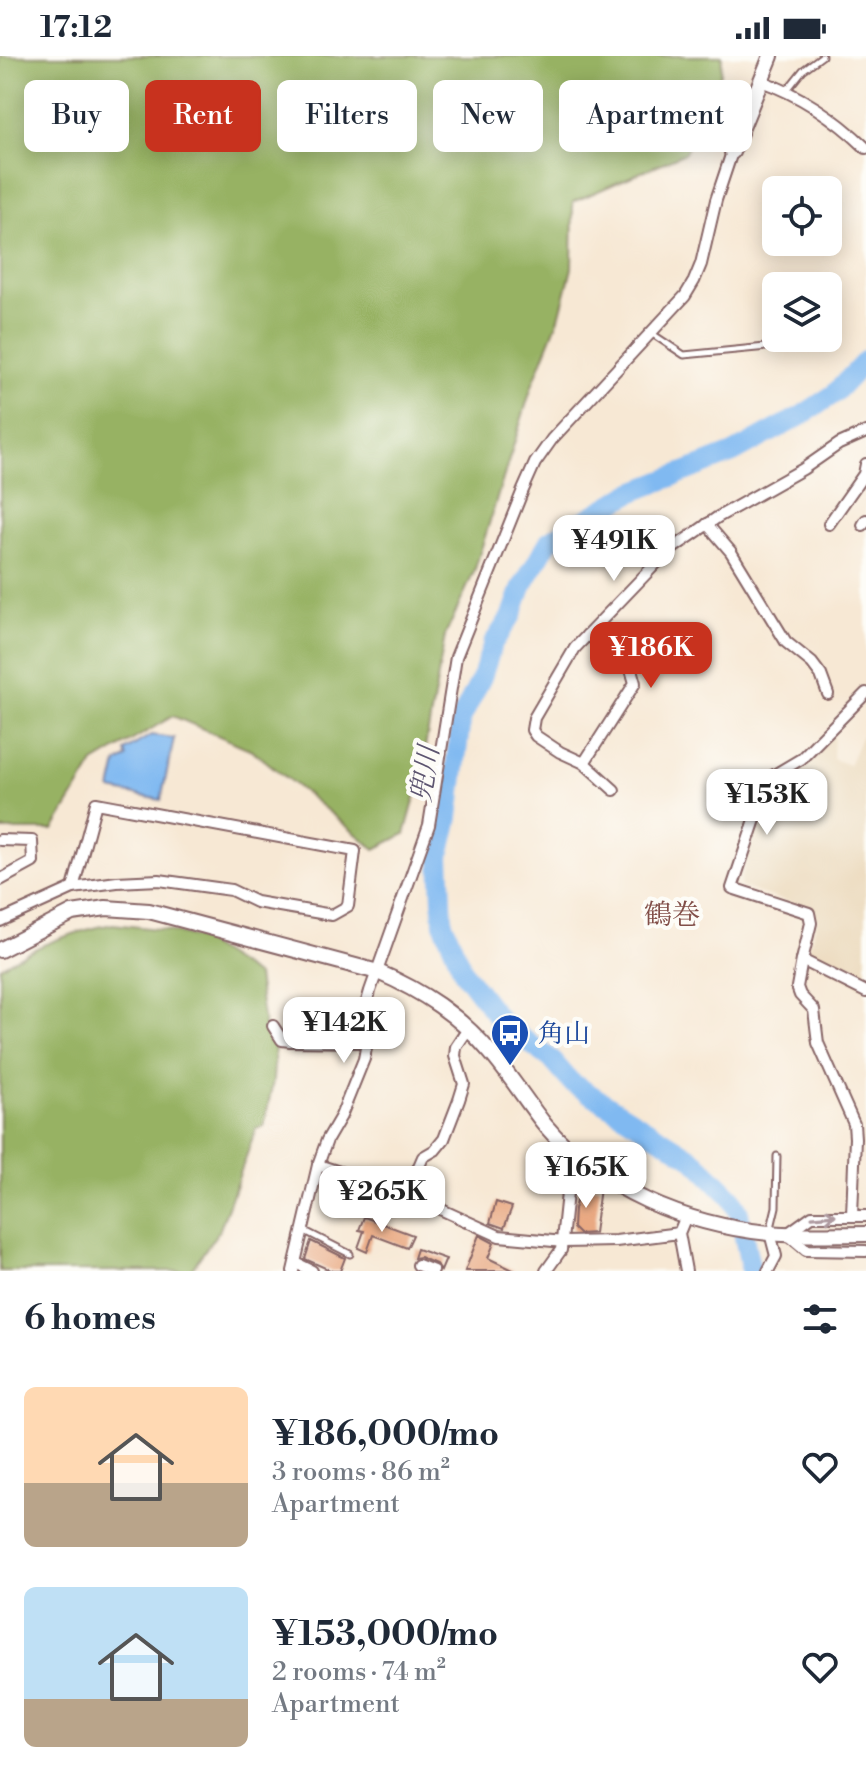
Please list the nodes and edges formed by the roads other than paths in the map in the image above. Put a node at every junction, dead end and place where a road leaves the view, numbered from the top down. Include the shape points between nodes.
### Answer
1 (771, 56) edge
2 (822, 56) edge
3 (761, 81) junction
4 (787, 90) junction
5 (752, 103) edge
6 (866, 148) edge
7 (732, 152) edge
8 (651, 333) junction
9 (762, 347) edge
10 (866, 423) edge
11 (864, 433) edge
12 (866, 464) edge
13 (862, 485) edge
14 (707, 524) junction
15 (829, 524) dead end
16 (587, 635) junction
17 (866, 693) edge
18 (828, 694) dead end
19 (584, 763) junction
20 (614, 790) dead end
21 (0, 840) edge
22 (0, 880) edge
23 (73, 888) junction
24 (0, 921) edge
25 (1, 946) edge
26 (802, 960) junction
27 (378, 972) junction
28 (866, 992) edge
29 (273, 1026) dead end
30 (468, 1029) junction
31 (367, 1042) junction
32 (777, 1156) dead end
33 (584, 1162) junction
34 (318, 1165) junction
35 (407, 1194) junction
36 (852, 1215) junction
37 (866, 1216) edge
38 (688, 1217) junction
39 (303, 1230) junction
40 (679, 1233) junction
41 (770, 1233) junction
42 (787, 1234) junction
43 (866, 1234) edge
44 (564, 1242) junction
45 (866, 1251) edge
46 (350, 1254) dead end
47 (418, 1265) dead end
48 (294, 1267) edge
49 (312, 1271) edge
50 (433, 1271) edge
51 (546, 1271) edge
52 (686, 1271) edge
53 (768, 1271) edge

1 - 3 street
2 - 4 lane
3 - 4 street
3 - 5 street
4 - 6 street
7 - 8 street via 694,281
8 - 9 lane via 684,355
8 - 27 street via 552,439 523,490 456,657 429,825
10 - 11 street
11 - 14 street
12 - 13 street
13 - 15 street
14 - 16 street via 666,553
14 - 18 street via 731,552 786,642 821,675
16 - 19 street via 628,659 635,683
16 - 19 street via 534,718 532,730
17 - 26 street via 801,759 769,778 732,888 809,913
19 - 20 street
21 - 22 street via 32,841 33,862
23 - 23 street via 96,803 355,851 348,906 332,915 256,902 231,890 159,880
23 - 24 street
25 - 27 street via 72,913 106,908 149,911
26 - 28 street
26 - 36 street via 797,987 814,1010 818,1043 854,1124
27 - 30 street via 430,998
27 - 31 street via 366,1005
29 - 31 street via 282,1040
30 - 33 street via 545,1124
30 - 35 street via 456,1047 464,1084 459,1100 444,1139 423,1157
31 - 34 street
32 - 41 lane
33 - 38 street via 631,1192
33 - 44 street via 567,1193
34 - 35 street
34 - 39 street
35 - 44 street via 499,1236
36 - 37 street
42 -> 36 street via 812,1216
38 - 40 street
38 - 41 street
39 - 46 lane
39 - 48 street
40 - 44 street
40 - 52 street
41 - 42 street
41 - 53 street via 776,1256
42 - 43 street
42 - 45 street via 806,1250
44 - 51 street
47 - 50 street
48 - 49 street

